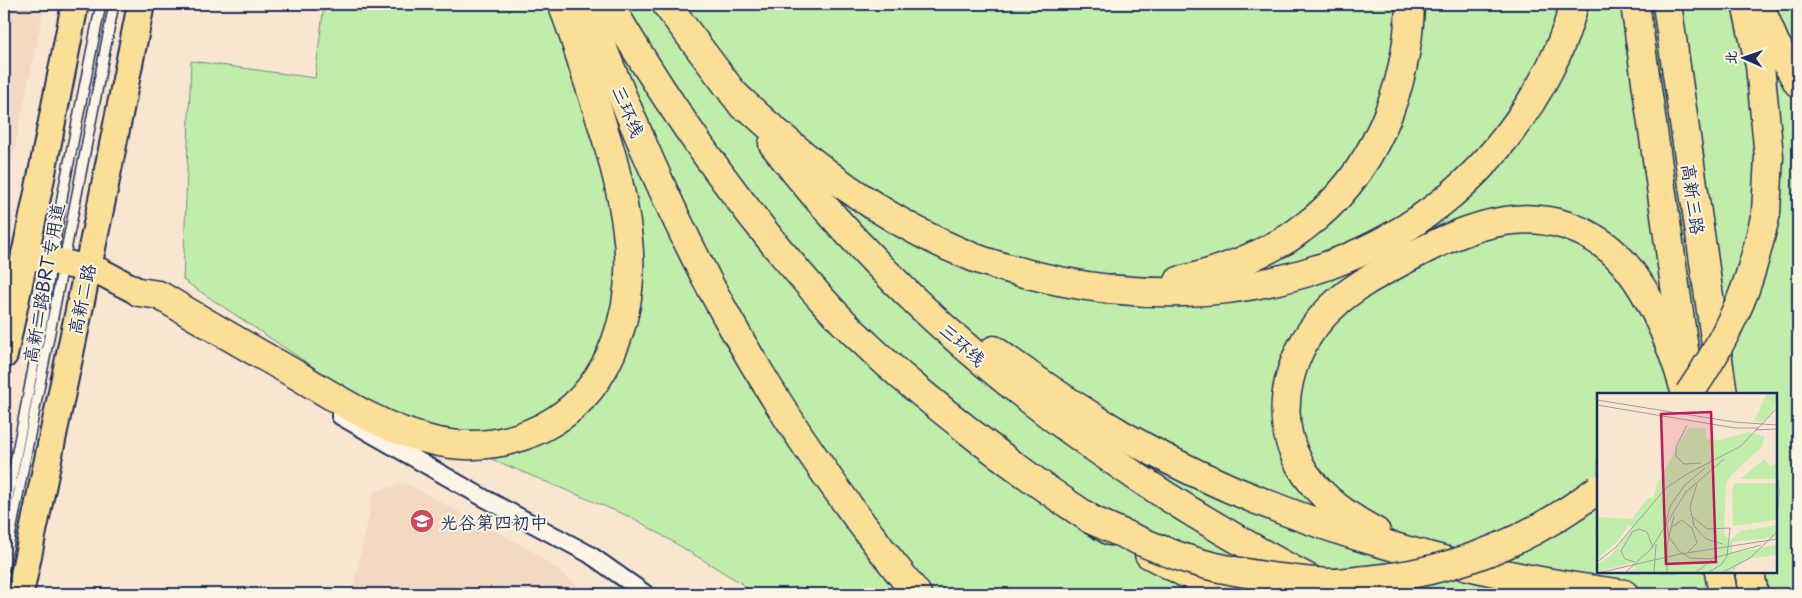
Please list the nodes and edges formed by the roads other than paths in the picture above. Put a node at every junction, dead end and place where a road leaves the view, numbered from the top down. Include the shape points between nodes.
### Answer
1 (74, 4) edge
2 (101, 4) edge
3 (114, 4) edge
4 (141, 4) edge
5 (562, 4) edge
6 (586, 4) edge
7 (609, 4) edge
8 (666, 4) edge
9 (1410, 4) edge
10 (1574, 4) edge
11 (1635, 4) edge
12 (1667, 4) edge
13 (1746, 4) edge
14 (1758, 4) edge
15 (1798, 84) edge
16 (733, 93) junction
17 (864, 249) junction
18 (25, 254) junction
19 (68, 264) junction
20 (1127, 291) junction
21 (139, 292) junction
22 (4, 355) edge
23 (1686, 393) edge
24 (1690, 393) edge
25 (1691, 393) edge
26 (1722, 393) edge
27 (1597, 490) edge
28 (4, 519) edge
29 (1090, 519) junction
30 (1422, 555) junction
31 (4, 568) edge
32 (1719, 573) edge
33 (1750, 573) edge
34 (20, 594) edge
35 (646, 594) edge
36 (918, 594) edge
37 (1225, 594) edge
38 (1338, 594) edge
39 (1624, 594) edge
40 (1723, 594) edge
41 (1754, 594) edge

1 - 18 main road
2 - 19 lane, 高新二路BRT专用道 via 63,192
3 - 19 lane, 高新二路BRT专用道
4 - 19 main road, 高新二路
5 - 21 highway via 611,154 628,242 625,304 615,345 586,395 564,414 540,430 514,440 485,445 456,445 430,440 359,412 159,295
6 - 36 highway, 三环线 via 637,132 727,317 779,404 836,488
7 - 29 highway via 709,160 813,290 864,343 937,406
8 - 16 highway, 三环线
9 - 20 highway via 1397,84 1379,138 1354,178 1322,214 1284,242 1240,262 1203,275
10 - 20 highway via 1550,70 1523,116 1490,158 1452,195 1409,227 1362,252 1313,271 1266,284 1209,291
11 - 24 highway, 高新三路
12 - 26 highway, 高新三路
13 - 25 highway, bridge via 1760,66 1769,156 1766,213 1754,264 1736,312
14 - 15 highway
16 - 17 highway, 三环线 via 816,198
16 - 20 highway via 834,179 921,234 976,258 1028,275
17 - 30 highway via 1010,362 1126,437 1199,474 1285,511
17 - 38 highway, 三环线, bridge via 910,296 994,372 1092,447 1213,525
18 - 19 main road
18 - 22 main road
19 - 21 main road via 101,272
19 - 28 lane, 高新二路BRT专用道 via 28,400
19 - 31 lane, 高新二路BRT专用道
19 - 34 main road, 高新二路
21 - 35 street via 154,308 484,498 589,554
23 - 30 highway via 1670,346 1639,284 1621,260 1583,231 1537,220 1510,220 1447,238 1380,272 1332,306 1315,324 1293,366 1286,392 1286,417 1290,442 1300,465 1315,486 1350,516
27 - 29 highway, bridge via 1531,533 1484,555 1435,570 1334,583 1233,571 1137,541
29 - 37 highway, bridge
30 - 39 highway, bridge via 1574,588
32 - 40 highway
33 - 41 highway

